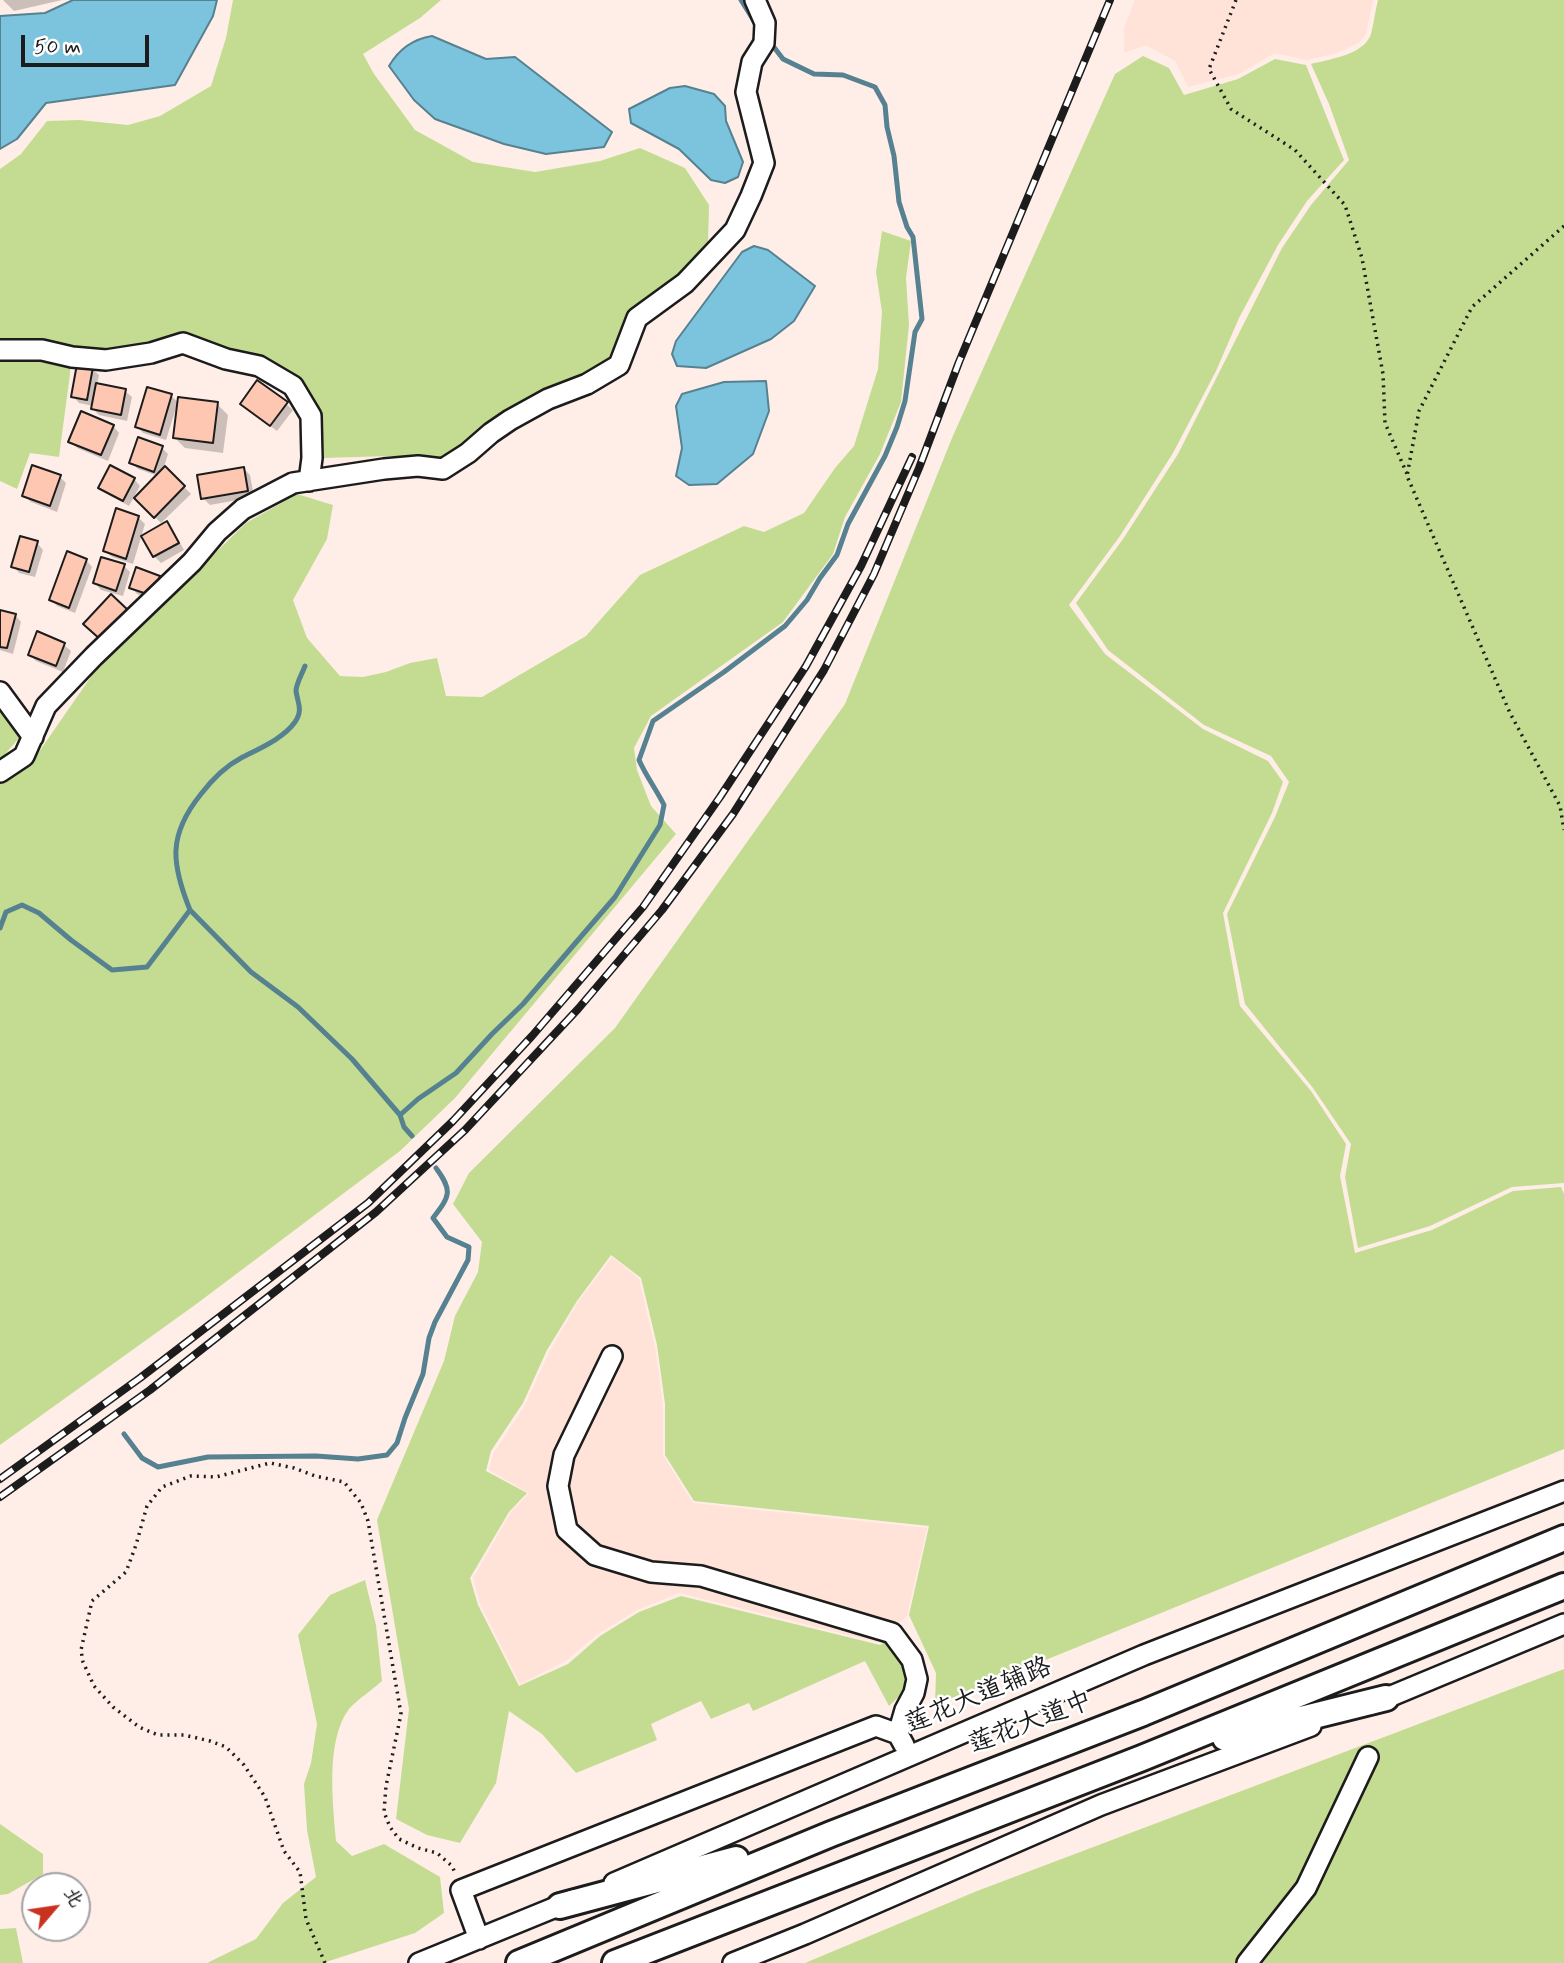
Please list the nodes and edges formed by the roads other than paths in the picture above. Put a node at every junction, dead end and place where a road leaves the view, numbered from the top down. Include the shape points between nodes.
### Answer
1 (755, 0) edge
2 (0, 350) edge
3 (309, 481) junction
4 (0, 692) edge
5 (33, 737) junction
6 (0, 772) edge
7 (612, 1356) dead end
8 (1564, 1491) edge
9 (1564, 1538) edge
10 (1559, 1586) edge
11 (1564, 1624) edge
12 (1387, 1698) junction
13 (898, 1734) junction
14 (909, 1755) junction
15 (1368, 1757) dead end
16 (1142, 1758) junction
17 (831, 1834) junction
18 (560, 1906) junction
19 (479, 1939) junction
20 (418, 1963) edge
21 (519, 1963) edge
22 (615, 1963) edge
23 (733, 1963) edge
24 (1247, 1963) edge

1 - 3 street via 765,23 764,43 752,62 746,92 764,163 756,185 735,230 685,283 637,318 619,365 510,420 443,469 384,469
2 - 3 street via 42,350 106,360 151,354 183,343 258,366 293,386 311,416
3 - 5 street via 293,483 243,509 217,532 46,706
4 - 5 street
5 - 6 street via 24,756
7 - 13 street via 564,1455 558,1486 567,1530 594,1555 651,1572 701,1576 892,1633 912,1660 917,1679
8 - 14 street, 莲花大道辅路 via 1144,1655
9 - 17 main road, 莲花大道中 via 1143,1713
10 - 16 main road
11 - 12 street
12 - 16 main road
12 - 23 street via 1101,1805
13 - 14 street
13 - 19 street via 876,1726 461,1890
14 - 18 street, 莲花大道辅路
15 - 24 street via 1306,1888
16 - 22 main road
17 - 18 main road
17 - 21 main road, 莲花大道中
18 - 19 street, 莲花大道辅路
19 - 20 street, 莲花大道辅路

